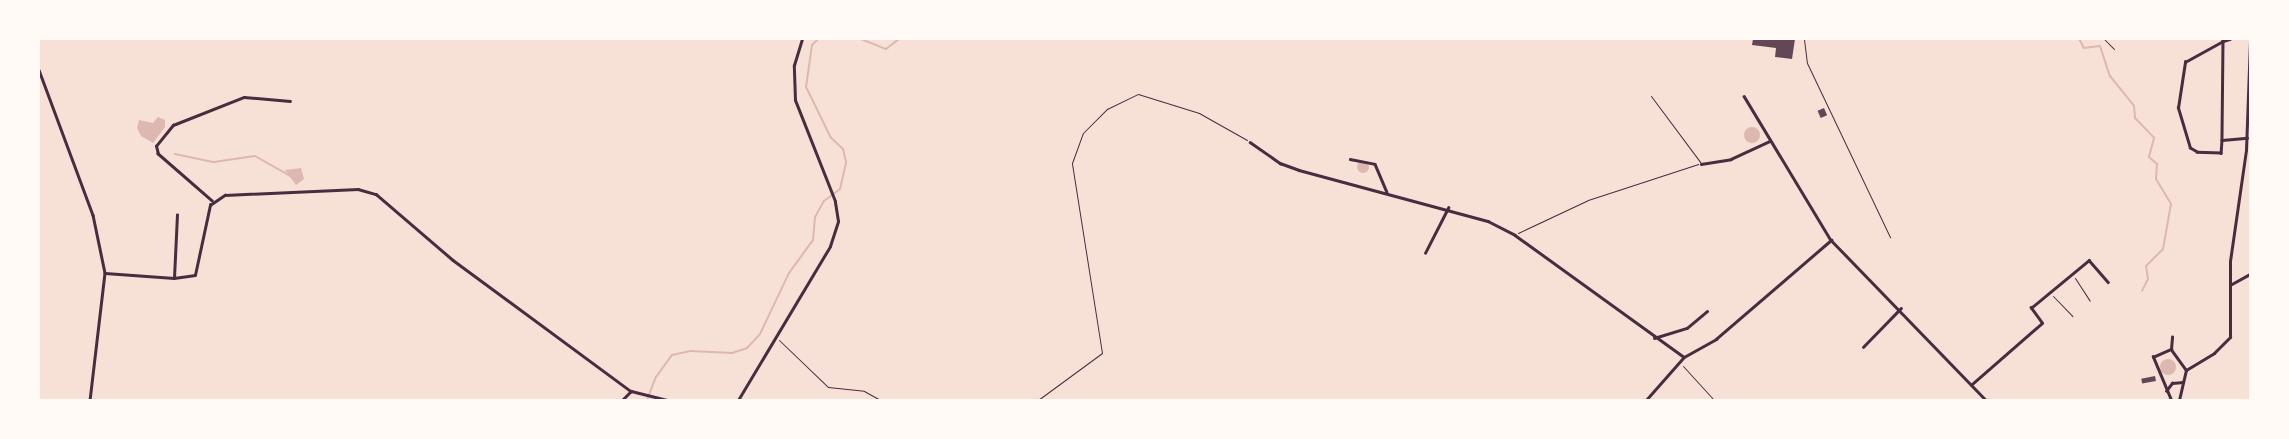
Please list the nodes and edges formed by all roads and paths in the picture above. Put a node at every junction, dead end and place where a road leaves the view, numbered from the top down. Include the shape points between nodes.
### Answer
1 (802, 39) edge
2 (1804, 39) edge
3 (2104, 39) edge
4 (2230, 39) edge
5 (2250, 39) edge
6 (2223, 40) edge
7 (2114, 49) dead end
8 (39, 70) edge
9 (1651, 96) dead end
10 (1744, 96) dead end
11 (290, 101) dead end
12 (2247, 138) junction
13 (2222, 140) junction
14 (1770, 141) junction
15 (1250, 142) joint
16 (1350, 159) dead end
17 (1701, 164) junction
18 (1387, 192) junction
19 (212, 200) junction
20 (1448, 208) junction
21 (177, 215) dead end
22 (1515, 235) junction
23 (1890, 237) dead end
24 (1831, 240) junction
25 (1425, 253) dead end
26 (105, 273) junction
27 (2072, 274) junction
28 (2250, 274) edge
29 (174, 278) junction
30 (2108, 282) dead end
31 (2230, 285) junction
32 (2049, 291) junction
33 (2090, 301) dead end
34 (1901, 308) junction
35 (1707, 311) dead end
36 (2072, 316) dead end
37 (775, 336) junction
38 (2172, 337) dead end
39 (1654, 338) junction
40 (1863, 347) dead end
41 (2171, 349) junction
42 (1684, 357) junction
43 (1679, 362) junction
44 (2186, 370) junction
45 (2183, 382) junction
46 (1971, 385) junction
47 (631, 391) junction
48 (2166, 391) junction
49 (90, 400) edge
50 (622, 400) edge
51 (666, 400) edge
52 (738, 400) edge
53 (880, 400) edge
54 (1038, 400) edge
55 (1646, 400) edge
56 (1714, 400) edge
57 (1986, 400) edge
58 (2171, 400) edge
59 (2179, 400) edge

1 - 37 street via 794,66 795,100 835,201 838,221 830,246
2 - 23 path via 1807,63
3 - 7 path
4 - 6 street
5 - 12 street
6 - 13 street
6 - 13 street via 2185,62 2177,91 2190,148 2221,153
8 - 26 street via 93,215
9 - 17 lane
10 - 14 street
11 - 19 street via 244,97 173,125 156,146 158,154
12 - 13 street
12 - 31 street
14 - 17 street via 1731,160
14 - 24 street
15 - 18 street via 1280,163
15 - 54 path via 1199,114 1138,94 1107,109 1089,125 1072,163 1102,353
16 - 18 street via 1375,164
17 - 22 path via 1579,203
18 - 20 street
19 - 29 street via 198,269 188,278
19 - 47 street via 225,195 358,189 376,194 453,260
20 - 22 street
20 - 25 street
21 - 29 street
22 - 39 street
24 - 34 street
24 - 42 street via 1716,338
26 - 29 street
26 - 49 street
27 - 30 street via 2089,260
27 - 32 street
27 - 33 path
28 - 31 street
31 - 44 street via 2233,321 2226,345
32 - 36 path
32 - 46 street via 2031,308 2042,323
34 - 40 street
34 - 46 street
35 - 39 street via 1687,328
37 - 52 street
37 - 53 path via 828,387 864,391
38 - 41 street
39 - 42 street
41 - 44 street
41 - 48 street via 2153,357
42 - 43 street
43 - 55 street
43 - 56 path
44 - 45 street
45 - 48 street via 2172,383
45 - 59 street
46 - 57 street
47 - 50 street
47 - 51 street
48 - 58 street

